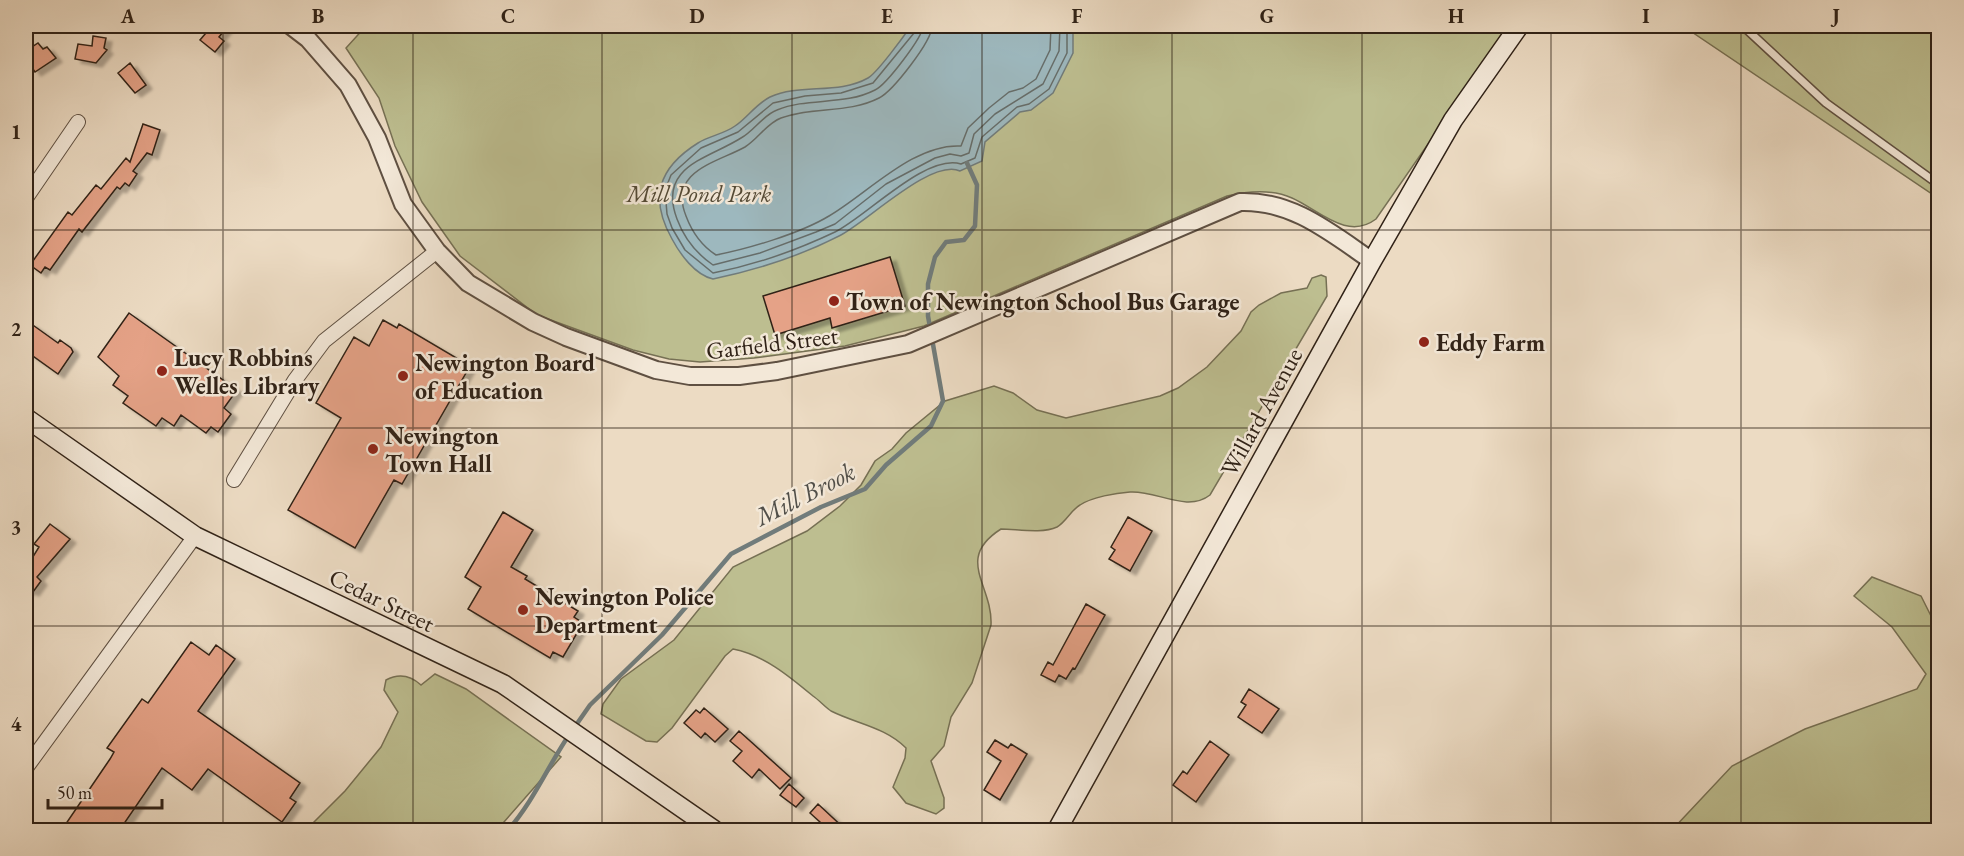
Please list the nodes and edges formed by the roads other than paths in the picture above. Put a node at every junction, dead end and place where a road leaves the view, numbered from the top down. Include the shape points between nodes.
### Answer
1 (291, 26) edge
2 (1519, 26) edge
3 (1743, 26) edge
4 (78, 122) dead end
5 (1938, 184) edge
6 (26, 198) edge
7 (437, 251) junction
8 (1372, 261) junction
9 (26, 418) edge
10 (234, 480) dead end
11 (195, 536) junction
12 (26, 768) edge
13 (714, 831) edge
14 (1057, 831) edge

1 - 7 street, Garfield Street via 308,39 348,85 377,138 403,204
2 - 8 main road, Willard Avenue via 1453,120
3 - 5 lane via 1801,83
4 - 6 street
7 - 8 street, Garfield Street via 468,283 532,322 656,370 690,376 739,376 783,370 908,344 1240,202 1260,201 1291,209
7 - 10 street via 324,341 301,370
8 - 14 main road, Willard Avenue
9 - 11 main road, Cedar Street
11 - 12 street
11 - 13 main road, Cedar Street via 503,684

